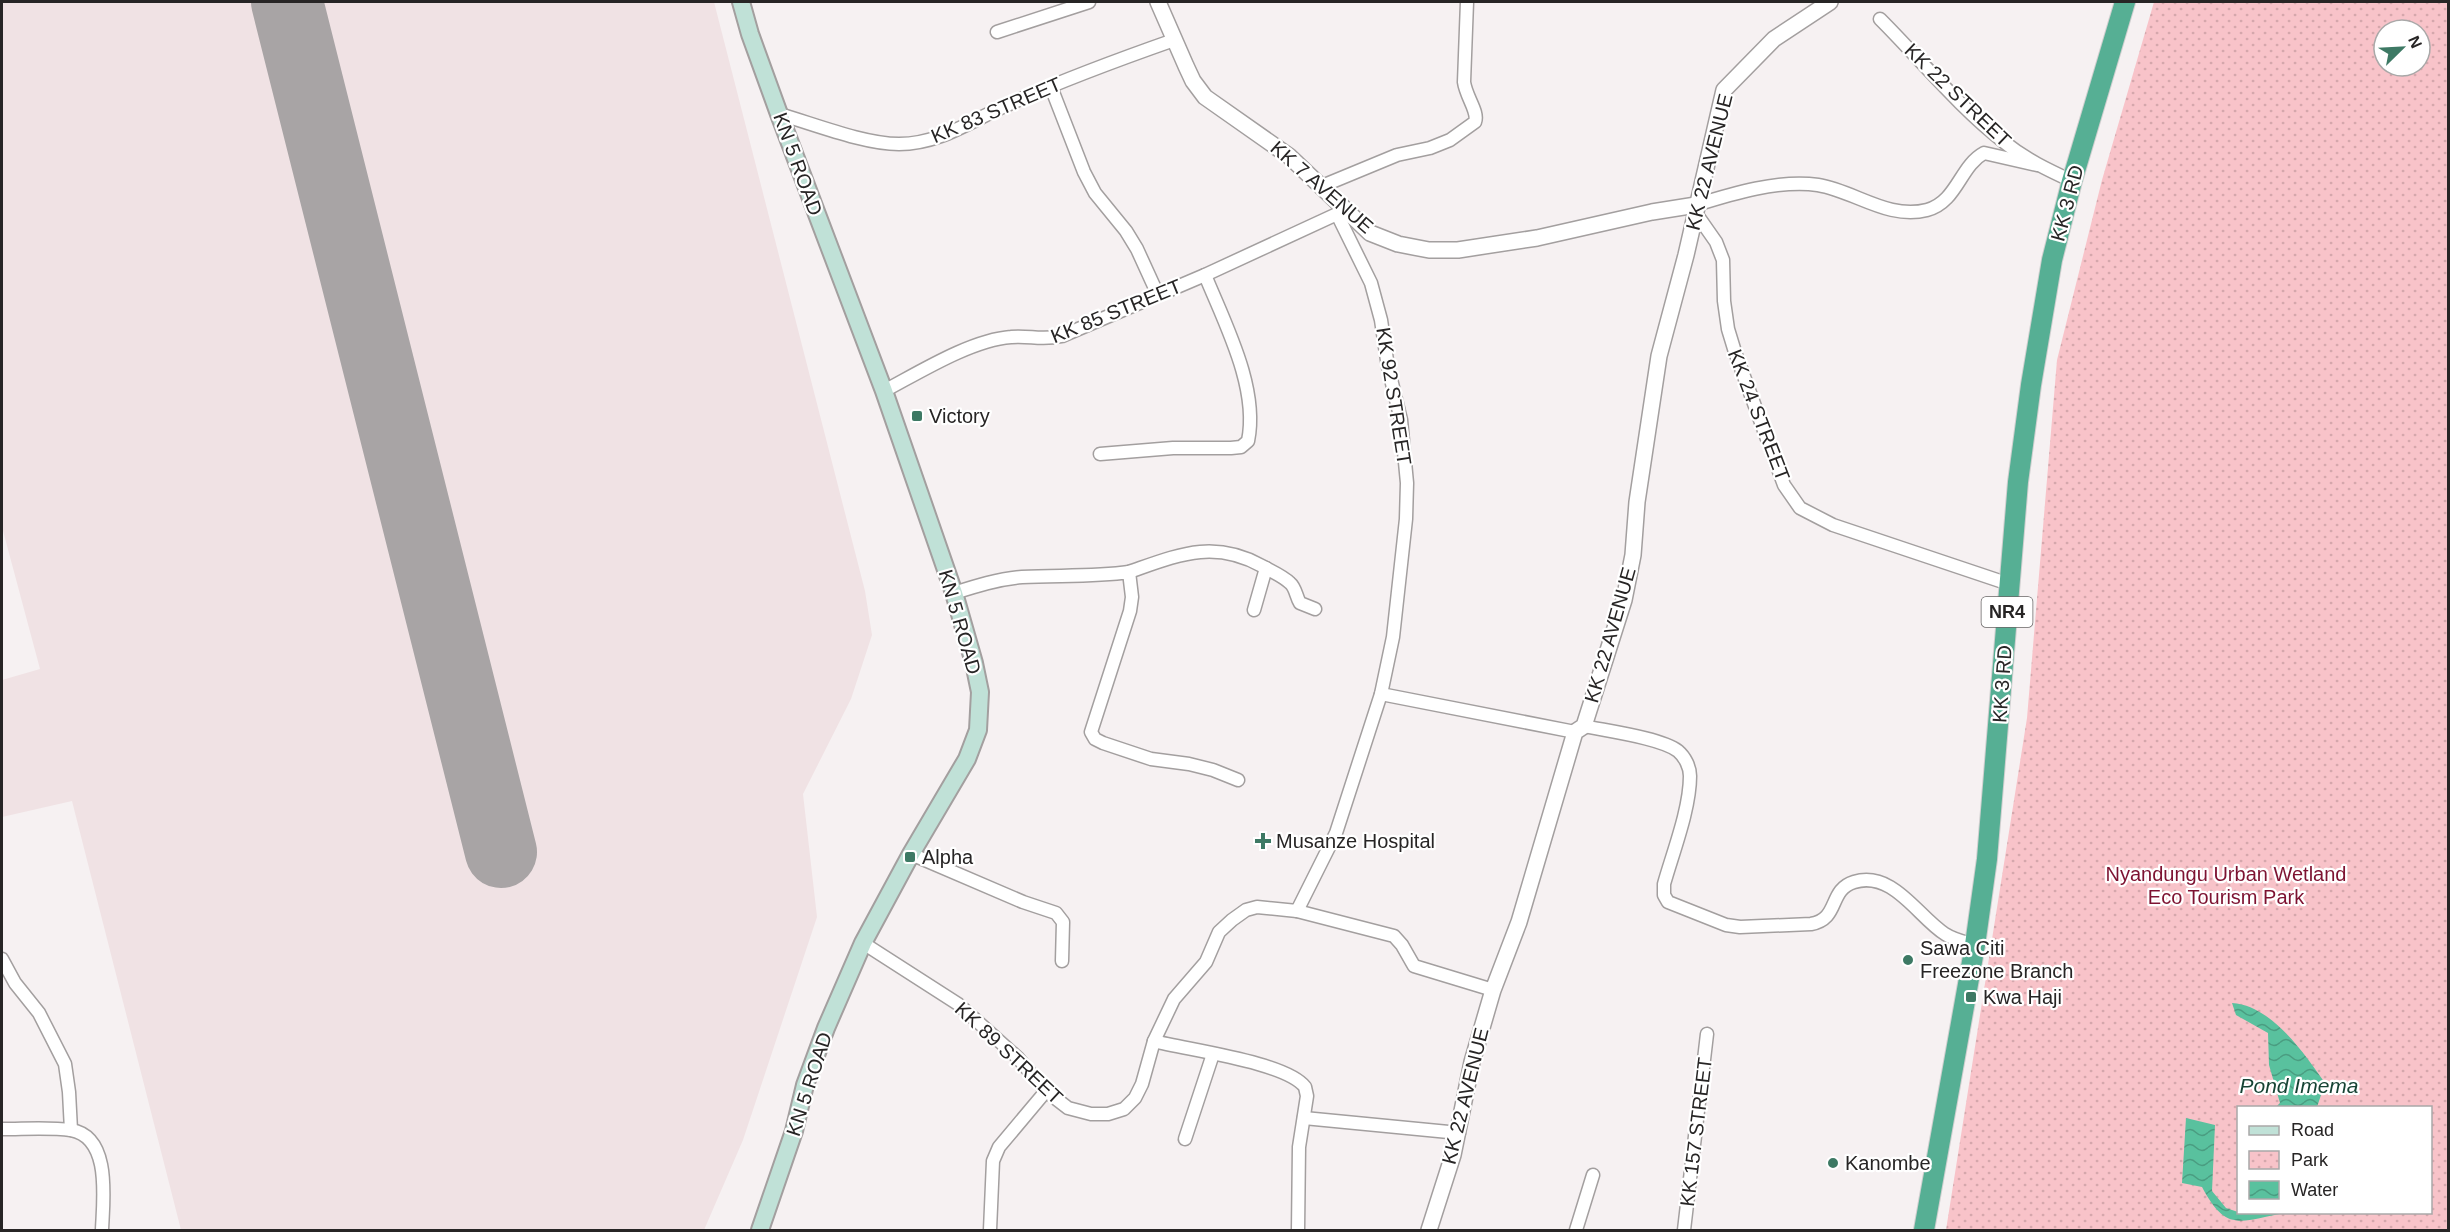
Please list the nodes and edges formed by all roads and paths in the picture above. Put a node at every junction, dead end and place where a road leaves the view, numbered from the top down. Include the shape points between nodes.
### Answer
1 (741, 2) edge
2 (1089, 2) edge
3 (1158, 2) edge
4 (1467, 2) edge
5 (1830, 2) edge
6 (2125, 2) edge
7 (1880, 19) dead end
8 (997, 32) dead end
9 (1174, 40) junction
10 (1051, 87) junction
11 (779, 114) junction
12 (2037, 165) junction
13 (2072, 181) junction
14 (1322, 186) junction
15 (1696, 209) junction
16 (1339, 211) junction
17 (1205, 275) junction
18 (1158, 295) junction
19 (884, 391) junction
20 (1101, 454) dead end
21 (1266, 568) junction
22 (1129, 572) junction
23 (2009, 584) junction
24 (954, 593) junction
25 (1315, 609) dead end
26 (1254, 610) dead end
27 (1381, 694) junction
28 (1580, 729) junction
29 (1238, 780) dead end
30 (911, 854) junction
31 (1297, 911) junction
32 (863, 944) junction
33 (1975, 945) junction
34 (2, 959) edge
35 (1062, 961) dead end
36 (1492, 990) junction
37 (1707, 1034) dead end
38 (1154, 1041) junction
39 (1213, 1054) junction
40 (1046, 1091) junction
41 (1304, 1118) junction
42 (2, 1129) edge
43 (71, 1130) junction
44 (1459, 1133) junction
45 (1185, 1139) dead end
46 (1593, 1175) dead end
47 (102, 1230) edge
48 (760, 1230) edge
49 (990, 1230) edge
50 (1298, 1230) edge
51 (1429, 1230) edge
52 (1576, 1230) edge
53 (1684, 1230) edge
54 (1924, 1230) edge

1 - 11 main road, KN 5 ROAD
2 - 8 street
3 - 9 street, KK 7 AVENUE
4 - 14 street via 1464,82 1465,95 1476,113 1475,122 1450,140 1397,155
5 - 15 street, KK 22 AVENUE via 1774,39 1724,90
6 - 13 highway, KK 3 RD / NR4
7 - 12 street, KK 22 STREET via 1958,100
9 - 10 street, KK 83 STREET
9 - 14 street, KK 7 AVENUE via 1205,97 1260,133
10 - 11 street, KK 83 STREET via 947,135 917,143 878,142
10 - 18 street via 1084,172 1137,249
11 - 19 main road, KN 5 ROAD
12 - 13 street, KK 22 STREET
12 - 15 street via 1984,153 1949,196 1928,210 1901,213 1817,184 1735,193
13 - 23 highway, KK 3 RD / NR4 via 2052,260 2031,386
14 - 16 street, KK 7 AVENUE
15 - 16 street, KK 7 AVENUE via 1652,212 1591,228 1458,250 1398,244 1370,233
15 - 23 street, KK 24 STREET via 1723,260 1725,310 1735,352 1784,485 1800,508 1833,525
15 - 28 street, KK 22 AVENUE via 1659,356 1624,600
16 - 17 street, KK 85 STREET
16 - 27 street, KK 92 STREET via 1378,308 1401,420 1407,483 1393,637
17 - 18 street, KK 85 STREET
17 - 20 street via 1238,354 1247,392 1251,430 1248,441 1231,448
18 - 19 street, KK 85 STREET via 1062,336 1045,340 1012,337 986,343 948,357
19 - 24 main road, KN 5 ROAD
21 - 22 street via 1237,554 1209,551
21 - 25 street via 1293,585 1300,603
21 - 26 street
22 - 24 street via 1020,577
22 - 29 street via 1130,611 1091,732 1103,743 1151,759 1189,764
23 - 33 highway, KK 3 RD / NR4 via 1990,826
24 - 30 main road, KN 5 ROAD via 975,663 980,692 978,730 967,759
27 - 28 street
27 - 31 street, KK 92 STREET via 1336,833
28 - 33 street via 1661,743 1687,762 1690,775 1685,807 1664,884 1668,902 1726,925 1810,924 1822,922 1830,914 1842,889 1865,880 1899,892 1946,935
28 - 36 street, KK 22 AVENUE via 1519,922
30 - 32 main road, KN 5 ROAD
30 - 35 street via 1056,913 1063,922
31 - 36 street via 1394,936 1414,966
31 - 38 street, KK 89 STREET via 1257,907 1246,910 1220,932 1206,962 1174,999
32 - 40 street, KK 89 STREET via 958,1004 1018,1058
32 - 48 main road, KN 5 ROAD via 805,1085 794,1131
33 - 54 highway, KK 3 RD / NR4
34 - 43 street via 39,1013 65,1064
36 - 44 street, KK 22 AVENUE via 1472,1062
37 - 53 street, KK 157 STREET
38 - 39 street
38 - 40 street, KK 89 STREET via 1142,1084 1124,1109 1091,1114 1068,1108
39 - 41 street via 1300,1080 1307,1096
39 - 45 street
40 - 49 street via 999,1147 993,1161
41 - 44 street
41 - 50 street
42 - 43 street
43 - 47 street via 83,1134 94,1146 104,1175
44 - 51 street, KK 22 AVENUE
46 - 52 street

